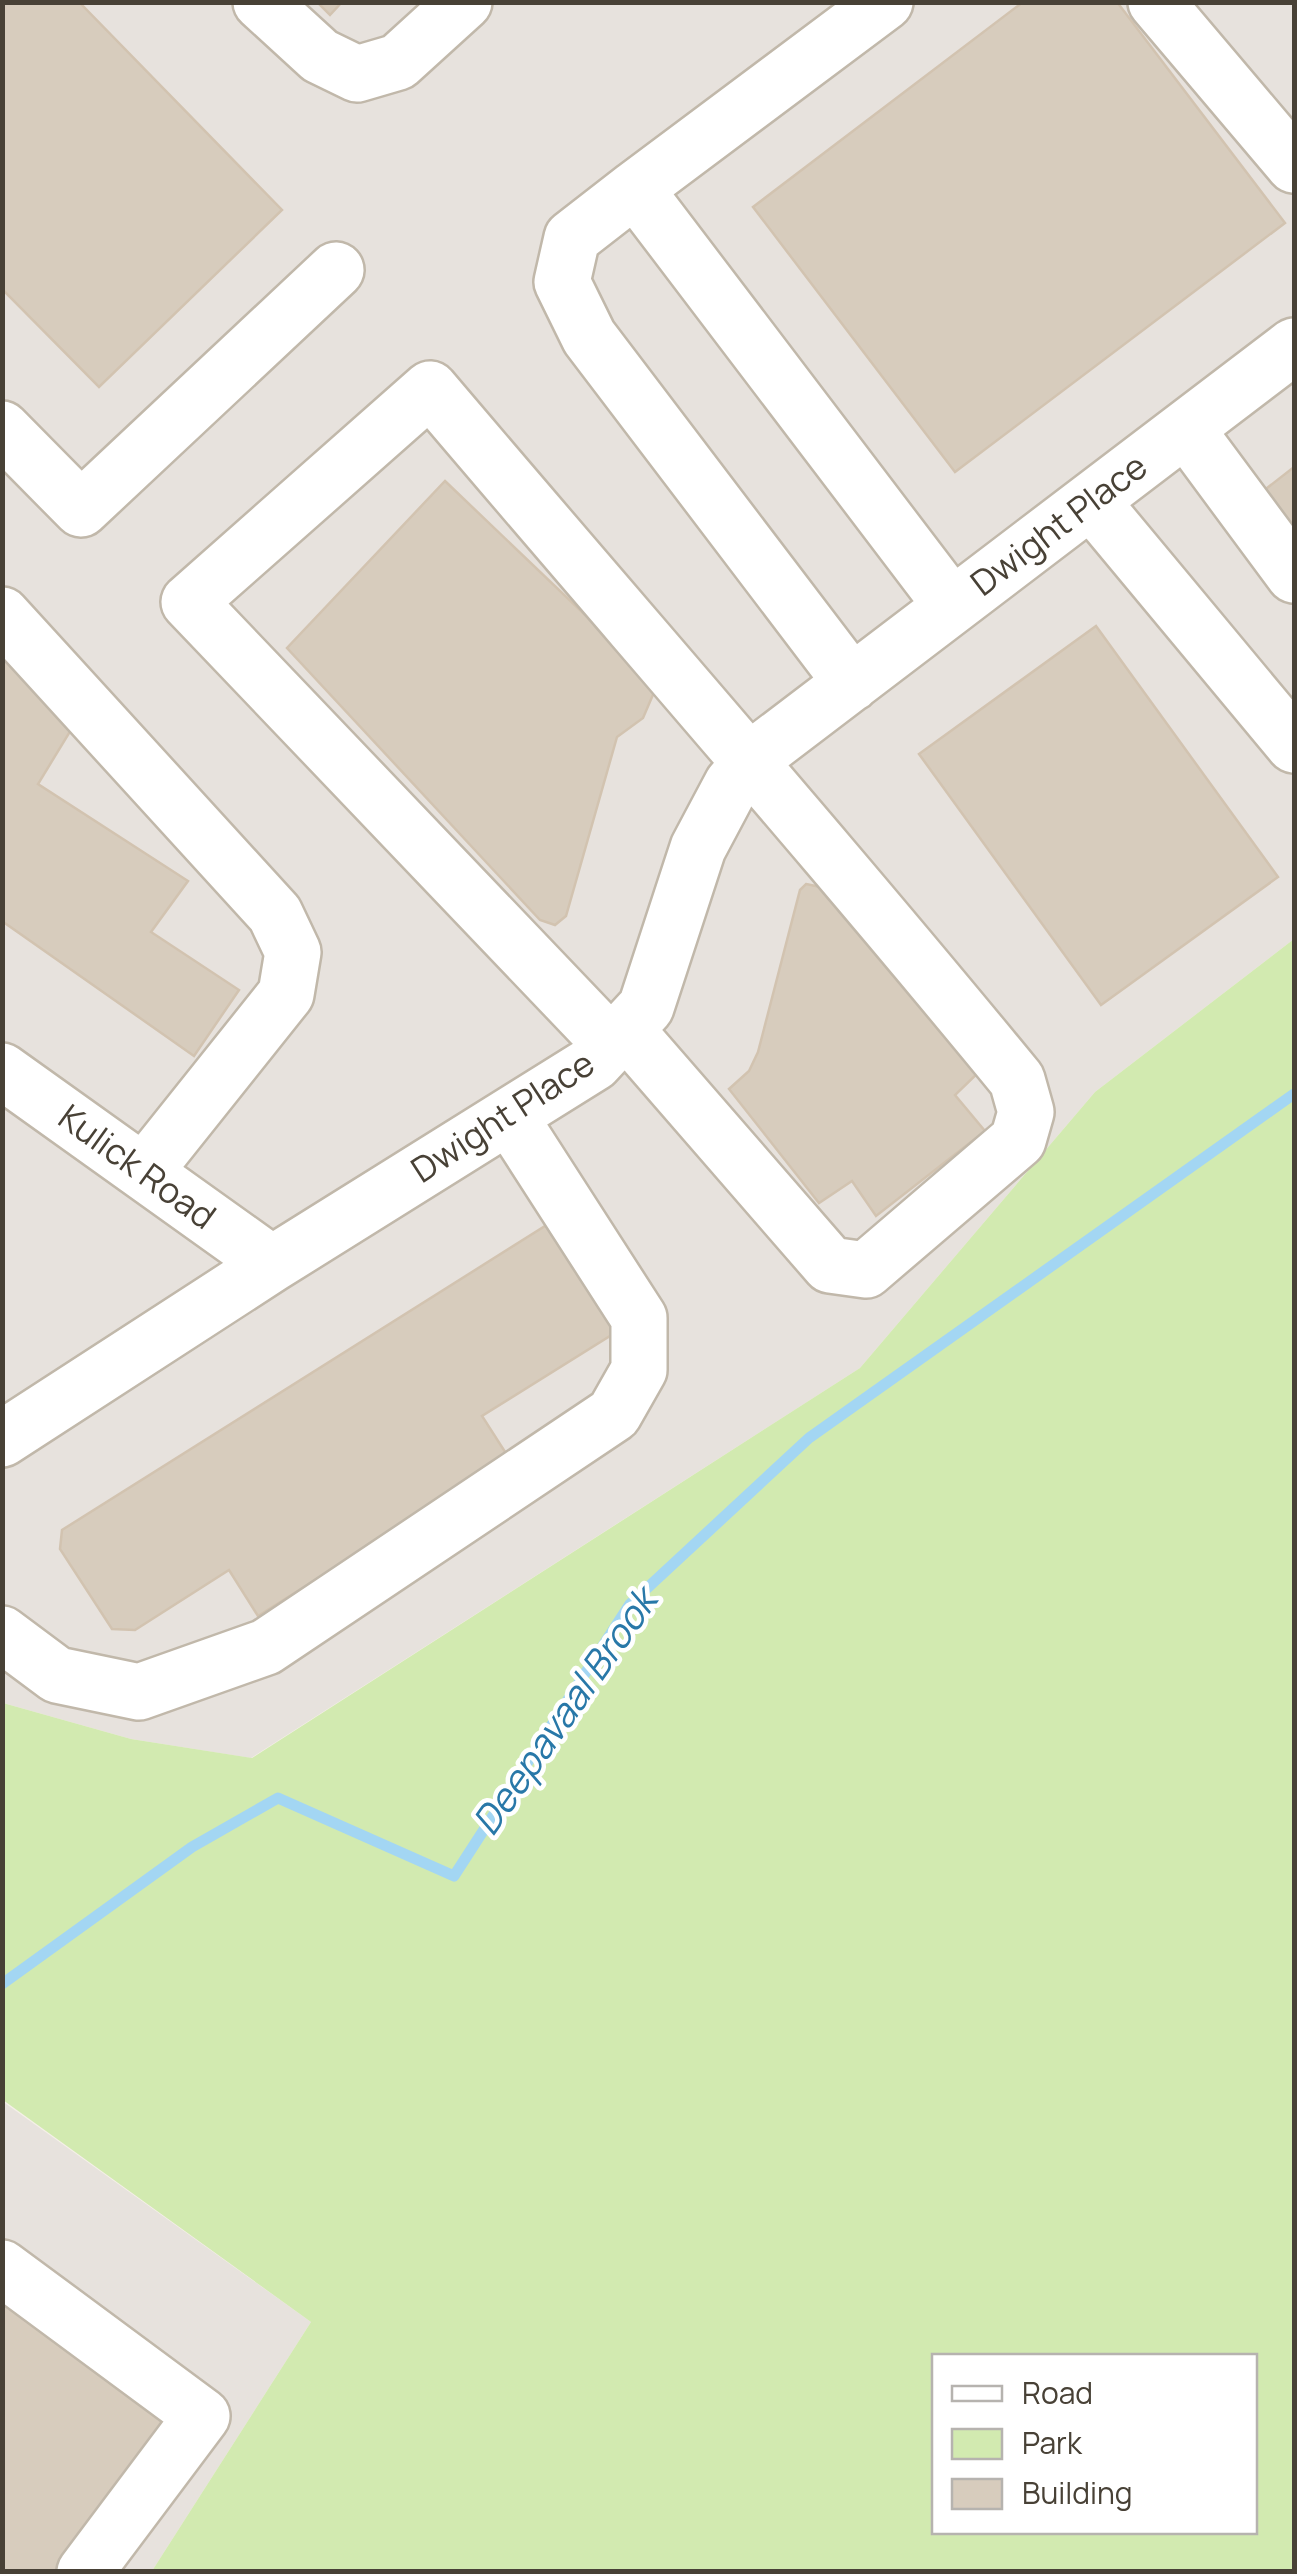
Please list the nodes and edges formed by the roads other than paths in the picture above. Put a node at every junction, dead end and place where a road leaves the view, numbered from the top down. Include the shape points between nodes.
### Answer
1 (262, 2) edge
2 (464, 2) edge
3 (886, 2) edge
4 (1156, 2) edge
5 (1294, 165) edge
6 (635, 189) junction
7 (336, 270) dead end
8 (1294, 346) edge
9 (2, 428) edge
10 (1186, 429) junction
11 (1091, 501) junction
12 (1294, 576) edge
13 (952, 606) junction
14 (2, 615) edge
15 (852, 682) junction
16 (1294, 745) edge
17 (749, 765) junction
18 (618, 1037) junction
19 (2, 1071) edge
20 (509, 1116) junction
21 (144, 1172) junction
22 (272, 1264) junction
23 (2, 1438) edge
24 (2, 1634) edge
25 (2, 2268) edge
26 (85, 2572) edge

1 - 2 street via 320,56 357,74 398,62
3 - 6 street
4 - 5 street
6 - 13 street
6 - 15 street via 572,238 562,282 590,337
7 - 9 street via 81,510
8 - 10 street, Dwight Place
10 - 11 street, Dwight Place
10 - 12 street
11 - 13 street, Dwight Place
11 - 16 street
13 - 15 street, Dwight Place
14 - 21 street via 275,914 294,952 286,994
15 - 17 street, Dwight Place
17 - 18 street, Dwight Place via 698,848 646,1007
17 - 18 street via 1018,1080 1026,1112 1018,1140 866,1270 830,1265
17 - 18 street via 430,388 189,602
18 - 20 street, Dwight Place via 594,1063
19 - 21 street, Kulick Road
20 - 22 street, Dwight Place
20 - 24 street via 639,1318 639,1370 614,1414 266,1647 176,1680 139,1692 57,1676
21 - 22 street, Kulick Road
22 - 23 street, Dwight Place
25 - 26 street via 202,2416

